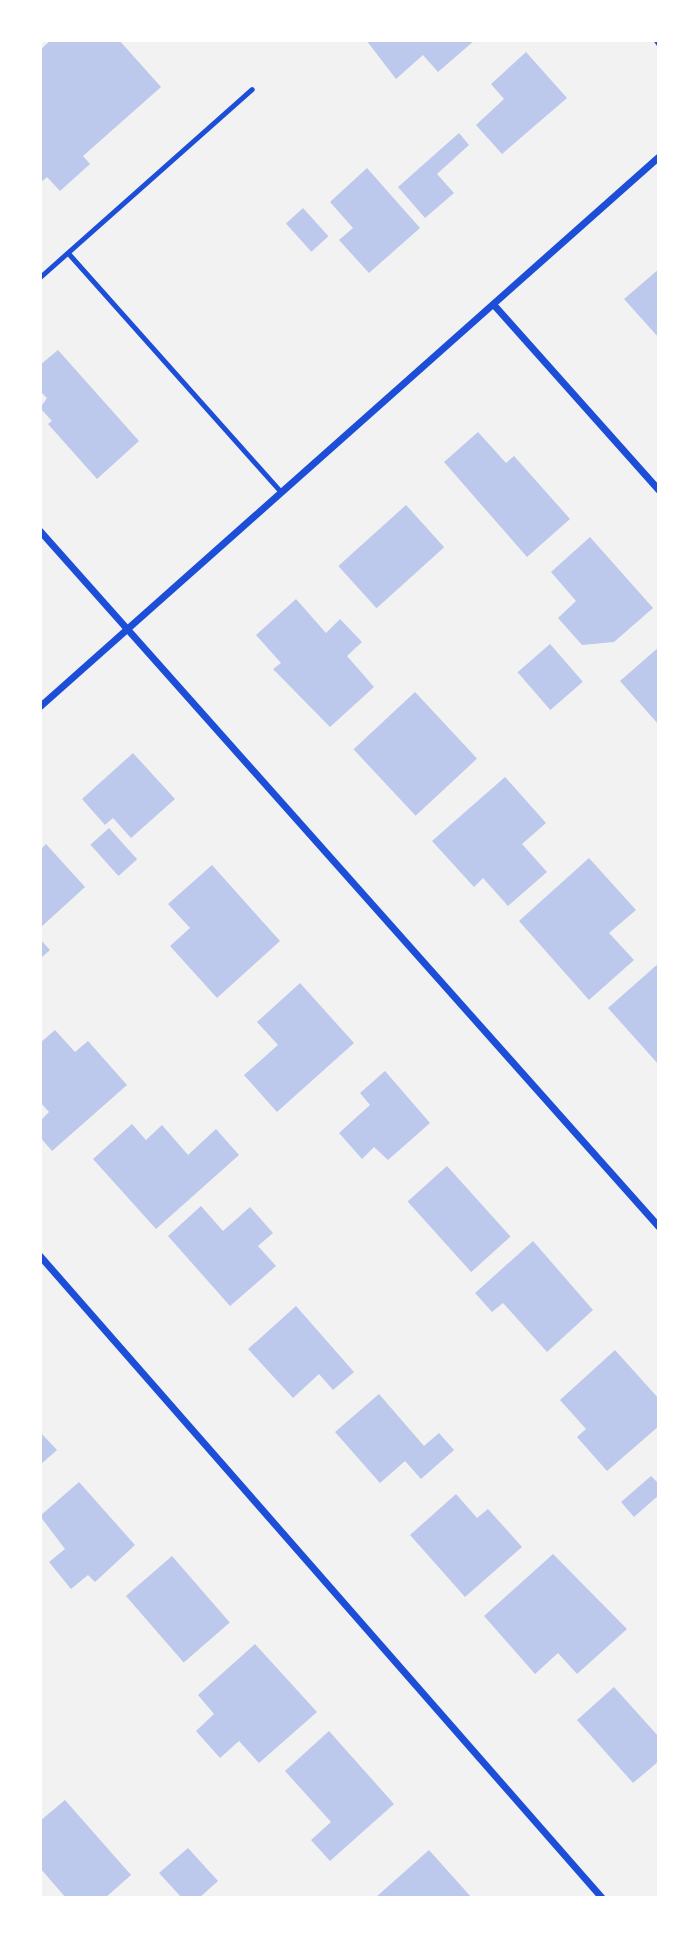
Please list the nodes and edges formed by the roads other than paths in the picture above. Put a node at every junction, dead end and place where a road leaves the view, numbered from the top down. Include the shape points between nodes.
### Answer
1 (252, 89) dead end
2 (659, 156) edge
3 (68, 253) junction
4 (40, 277) edge
5 (493, 304) junction
6 (659, 491) edge
7 (281, 492) junction
8 (40, 531) edge
9 (127, 629) junction
10 (40, 706) edge
11 (659, 1227) edge
12 (40, 1256) edge
13 (602, 1898) edge

1 - 3 lane
2 - 5 street
3 - 4 lane
3 - 7 lane
5 - 6 street
5 - 7 street
7 - 9 street
8 - 9 street
9 - 10 street
9 - 11 street
12 - 13 street

